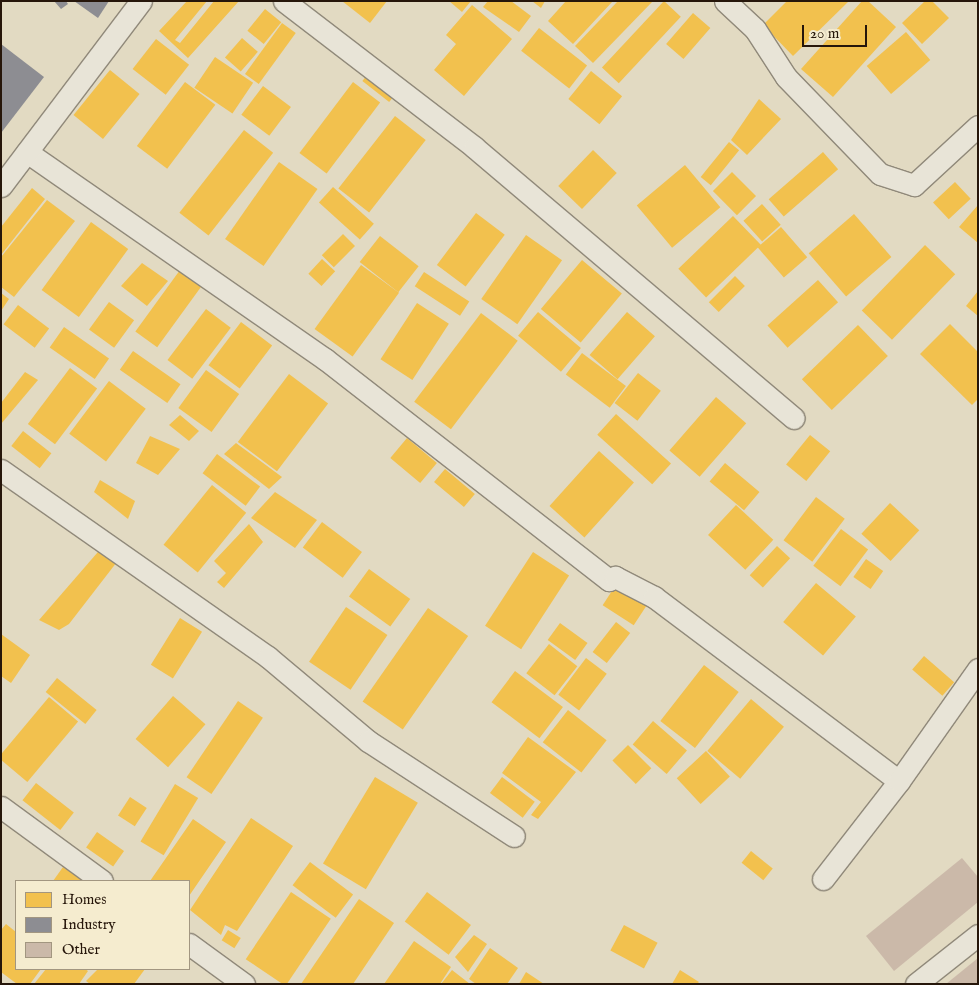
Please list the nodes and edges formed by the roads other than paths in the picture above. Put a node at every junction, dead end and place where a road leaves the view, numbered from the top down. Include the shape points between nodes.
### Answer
1 (141, 1) edge
2 (284, 1) edge
3 (725, 1) edge
4 (978, 126) edge
5 (27, 152) junction
6 (1, 186) edge
7 (794, 418) dead end
8 (1, 470) edge
9 (978, 669) edge
10 (900, 781) junction
11 (1, 807) edge
12 (514, 836) dead end
13 (823, 879) dead end
14 (101, 880) edge
15 (978, 934) edge
16 (190, 945) edge
17 (244, 984) edge
18 (916, 984) edge

1 - 5 street
2 - 7 street via 474,147
3 - 4 street via 755,29 786,77 880,174 914,185
5 - 6 street
5 - 10 street via 325,360 609,580 615,577 654,596
8 - 12 street via 268,657 368,741
9 - 10 street
10 - 13 street
11 - 14 street
15 - 18 street
16 - 17 street

